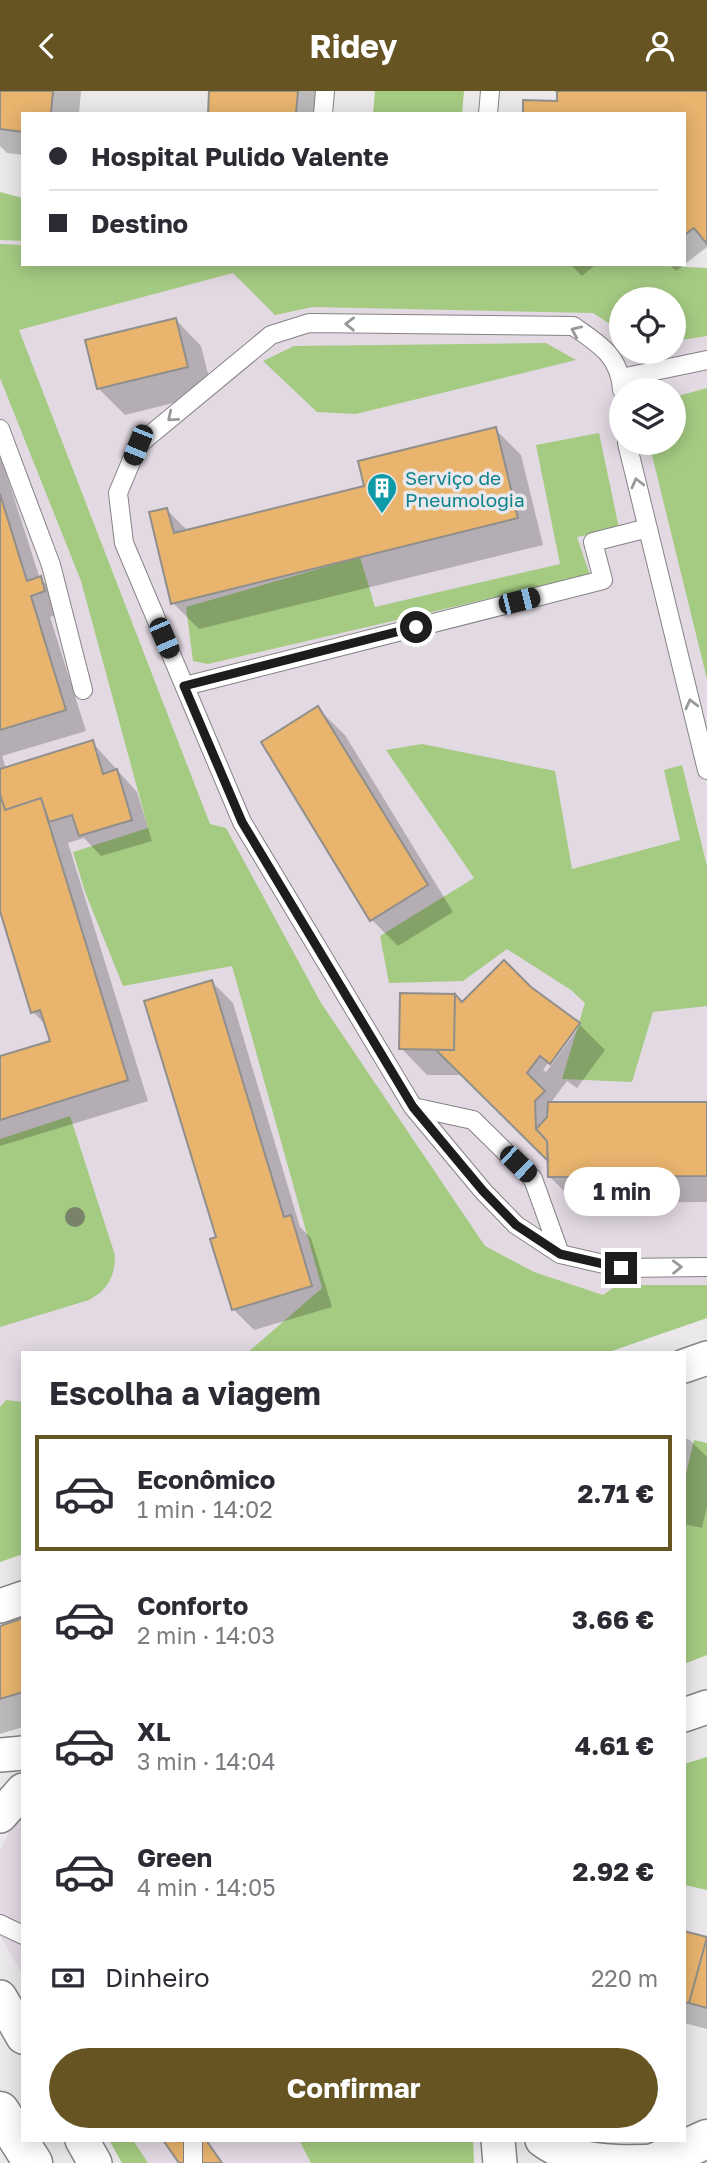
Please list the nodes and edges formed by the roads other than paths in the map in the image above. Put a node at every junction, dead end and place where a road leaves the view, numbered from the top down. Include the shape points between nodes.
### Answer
1 (325, 91) edge
2 (491, 91) edge
3 (323, 112) edge
4 (488, 112) edge
5 (707, 360) edge
6 (619, 378) edge
7 (643, 378) edge
8 (0, 429) edge
9 (630, 455) edge
10 (648, 528) junction
11 (184, 686) junction
12 (83, 690) dead end
13 (707, 770) edge
14 (413, 1107) junction
15 (560, 1254) junction
16 (707, 1267) edge
17 (707, 1359) edge
18 (686, 1365) edge
19 (21, 1599) edge
20 (0, 1606) edge
21 (707, 1707) edge
22 (686, 1714) edge
23 (21, 1753) edge
24 (0, 1755) edge
25 (21, 1792) edge
26 (0, 1816) edge
27 (0, 1924) edge
28 (21, 1934) edge
29 (0, 1997) edge
30 (21, 2034) edge
31 (0, 2111) edge
32 (707, 2139) edge
33 (83, 2142) edge
34 (193, 2142) edge
35 (498, 2142) edge
36 (529, 2142) edge
37 (544, 2142) edge
38 (656, 2162) edge
39 (33, 2163) edge
40 (95, 2163) edge
41 (192, 2163) edge
42 (500, 2163) edge
43 (540, 2163) edge

1 - 3 lane
2 - 4 lane
5 - 7 lane
6 -> 11 lane via 607,349 573,326 309,323 271,335 138,445 118,493 124,543
8 - 12 lane via 51,565
10 -> 9 lane
10 - 11 lane via 593,542 603,580
13 -> 10 lane
11 - 14 lane via 242,822
14 - 15 lane via 516,1225
14 - 15 lane via 473,1119 533,1179
15 -> 16 lane via 621,1268
17 - 18 street
19 - 20 street
21 - 22 street
23 - 24 street
25 - 26 street
27 - 28 lane
29 - 30 street
31 - 39 main road
32 - 38 main road
33 - 40 street
34 - 41 lane
35 - 42 street
36 - 43 street
37 - 38 street via 573,2155 622,2163

